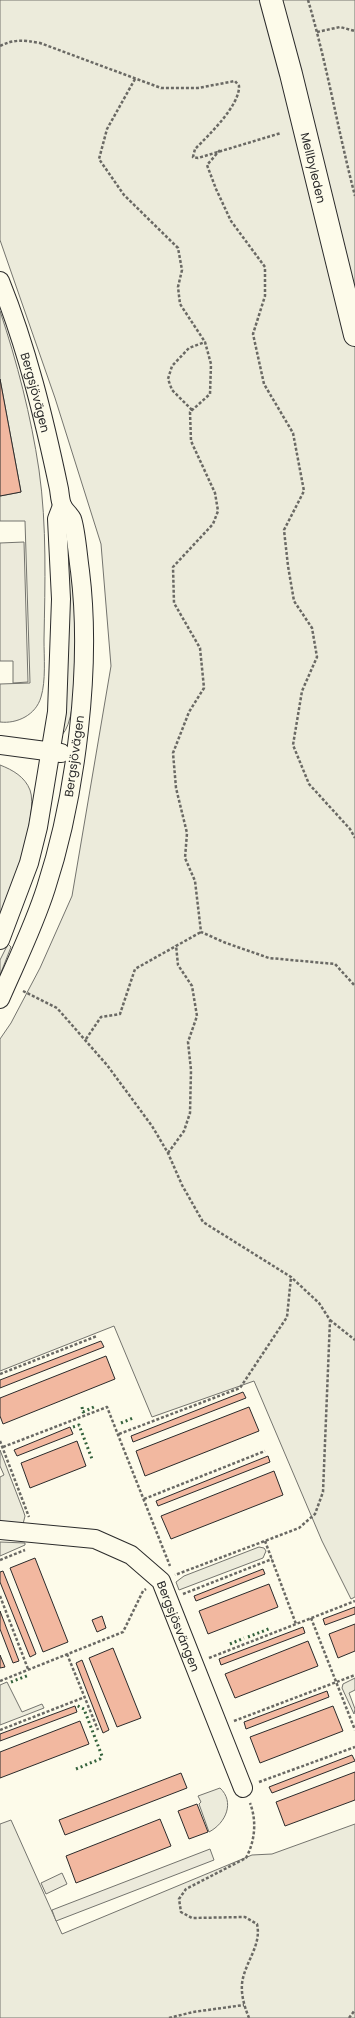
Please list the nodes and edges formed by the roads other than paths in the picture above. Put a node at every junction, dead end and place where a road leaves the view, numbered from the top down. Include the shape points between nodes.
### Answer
1 (271, 0) edge
2 (0, 281) edge
3 (355, 335) edge
4 (62, 506) junction
5 (0, 745) edge
6 (50, 753) junction
7 (75, 754) junction
8 (0, 940) edge
9 (0, 998) edge
10 (0, 1530) edge
11 (243, 1788) road end

1 - 3 main road, Mellbyleden via 292,74
2 - 4 street, Bergsjövägen via 13,313 45,421
4 - 6 street, Bergsjövägen via 57,519 61,599 59,674 57,712
4 - 7 street, Bergsjövägen via 72,519 80,572 84,644
5 - 6 street
6 - 7 street
6 - 8 street, Bergsjövägen via 38,827 29,862
7 - 9 street, Bergsjövägen via 60,840 46,888 29,934
10 - 11 street, Bergsjösvängen via 95,1539 131,1555 160,1581

